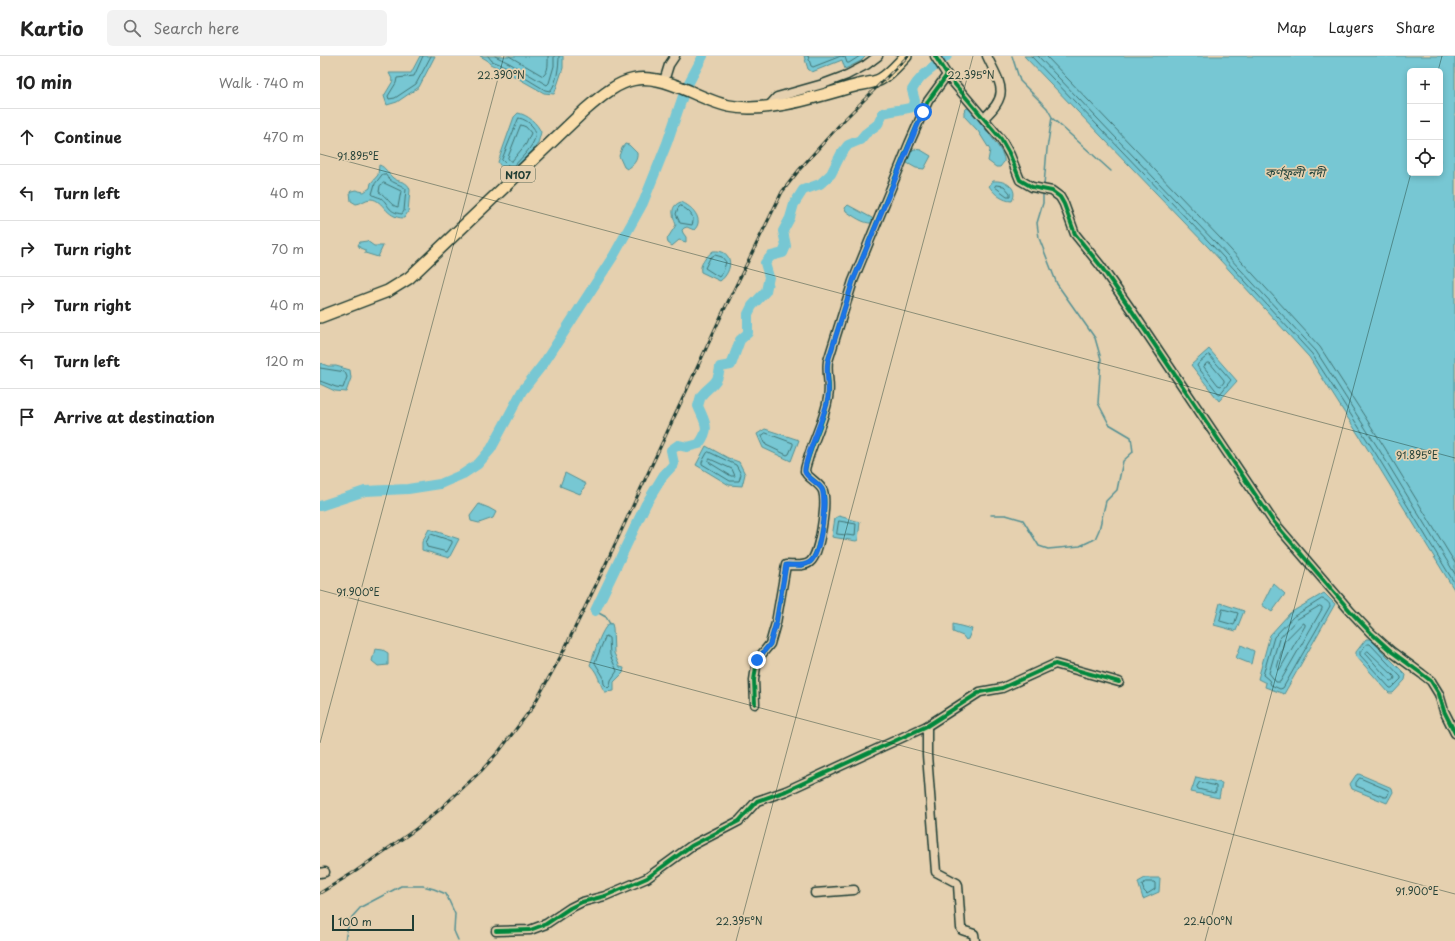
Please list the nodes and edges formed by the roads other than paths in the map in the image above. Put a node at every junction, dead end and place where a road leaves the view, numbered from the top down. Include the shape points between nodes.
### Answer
1 (675, 56) edge
2 (878, 56) edge
3 (906, 56) edge
4 (935, 56) edge
5 (987, 56) edge
6 (945, 72) junction
7 (668, 82) junction
8 (769, 106) junction
9 (984, 118) junction
10 (320, 317) edge
11 (1119, 682) dead end
12 (755, 704) dead end
13 (927, 726) junction
14 (1454, 731) edge
15 (854, 890) dead end
16 (815, 893) dead end
17 (496, 931) dead end
18 (975, 941) edge

1 - 7 street via 669,65
2 - 8 street via 841,77 777,97
3 - 8 highway, N107 via 881,80
4 - 6 street
5 - 9 street via 1001,93 999,102
6 - 9 street
6 - 12 street via 918,122 847,298 827,368 827,405 806,468 807,475 822,489 824,500 817,552 806,564 786,565 770,644 757,660 754,680
7 - 8 highway, N107 via 729,106
7 - 10 highway, N107 via 652,78 637,79 623,82 605,93 408,278 396,287
9 - 14 street via 1005,146 1020,180 1032,187 1056,193 1064,204 1075,234 1132,311 1273,521 1371,633 1430,681 1439,694
11 - 13 street via 1055,664 1002,688 980,692
13 - 17 street via 786,791 757,801 739,821 691,846 647,878 576,905 546,924 530,930
13 - 18 street via 936,872 957,883 961,928 974,934
15 - 16 street

